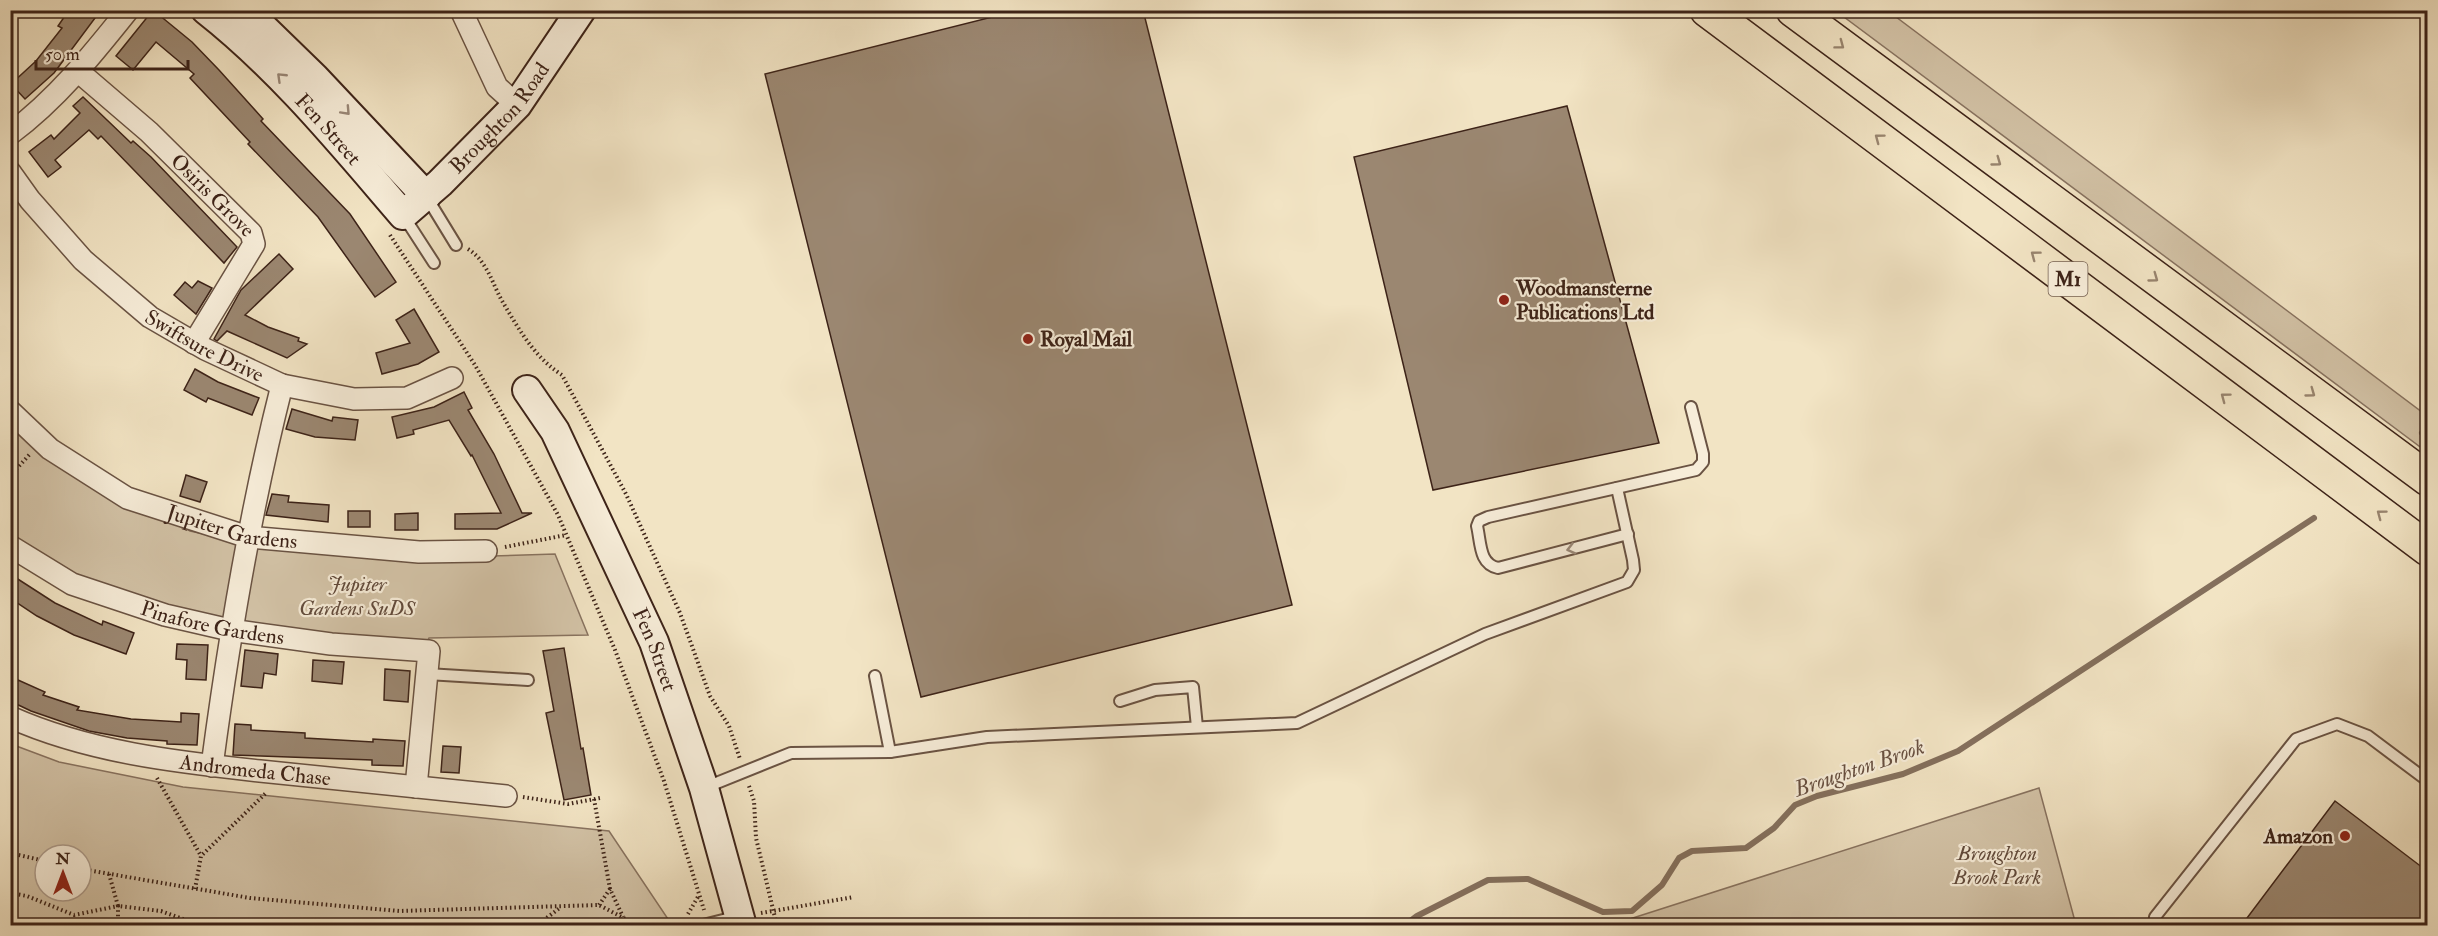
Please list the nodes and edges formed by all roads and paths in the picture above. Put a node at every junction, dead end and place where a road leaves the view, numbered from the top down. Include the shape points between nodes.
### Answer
1 (128, 10) edge
2 (206, 10) edge
3 (461, 10) edge
4 (581, 10) edge
5 (1707, 10) edge
6 (1793, 10) edge
7 (246, 11) edge
8 (79, 72) junction
9 (517, 105) junction
10 (10, 134) edge
11 (10, 172) edge
12 (426, 196) junction
13 (394, 222) junction
14 (455, 244) joint
15 (434, 263) dead end
16 (194, 343) junction
17 (452, 378) dead end
18 (282, 385) junction
19 (527, 390) dead end
20 (1691, 407) dead end
21 (10, 411) edge
22 (32, 452) dead end
23 (10, 476) edge
24 (2427, 479) edge
25 (1617, 488) junction
26 (1628, 534) junction
27 (566, 535) junction
28 (248, 537) junction
29 (10, 546) edge
30 (2427, 549) edge
31 (486, 551) joint
32 (230, 630) junction
33 (426, 675) junction
34 (875, 676) dead end
35 (528, 680) dead end
36 (1120, 701) dead end
37 (10, 717) edge
38 (1197, 727) junction
39 (735, 747) dead end
40 (890, 752) junction
41 (144, 755) junction
42 (212, 766) junction
43 (284, 774) junction
44 (2427, 780) edge
45 (416, 787) junction
46 (704, 788) junction
47 (750, 789) dead end
48 (506, 796) joint
49 (10, 853) edge
50 (201, 856) junction
51 (33, 858) edge
52 (93, 871) edge
53 (109, 874) junction
54 (195, 889) junction
55 (610, 889) junction
56 (10, 893) edge
57 (699, 895) junction
58 (854, 897) dead end
59 (599, 905) junction
60 (118, 906) junction
61 (562, 906) junction
62 (773, 911) junction
63 (687, 915) dead end
64 (623, 918) junction
65 (740, 921) edge
66 (703, 925) edge
67 (118, 926) edge
68 (202, 926) edge
69 (536, 926) edge
70 (649, 926) edge
71 (777, 926) edge
72 (2154, 926) edge

1 - 8 street
13 -> 2 street, Fen Street via 300,95
3 - 9 street via 497,87
4 - 9 street, Broughton Road
30 -> 5 highway, M1
6 -> 24 highway, M1
7 -> 12 street, Fen Street
8 - 10 street
8 - 16 street, Osiris Grove via 149,132 251,233 254,244
9 - 12 street, Broughton Road
11 - 16 street, Swiftsure Drive via 30,200 100,277 150,317
12 - 13 street, Broughton Road
12 - 14 lane, Fen Street
13 - 15 lane, Fen Street
13 - 27 path
14 - 39 path via 471,251 482,262 532,349 547,366 562,375 626,494
16 - 18 street, Swiftsure Drive
17 - 18 street, Swiftsure Drive via 407,398 354,399
18 - 28 street
19 - 46 street, Fen Street via 555,432 654,642
20 - 25 lane via 1701,465 1687,473
21 - 28 street, Jupiter Gardens via 50,449 127,498
22 - 23 path
25 - 26 lane
26 -> 25 lane via 1498,568 1485,561 1479,521
26 - 38 lane via 1634,570 1622,585 1485,634 1297,723
27 - 31 path
27 - 57 path via 664,781
28 - 31 street, Jupiter Gardens via 419,552
28 - 32 street
29 - 32 street, Pinafore Gardens via 72,584 165,615
32 - 33 street, Pinafore Gardens via 331,644 429,651
32 - 42 street
33 - 35 lane
33 - 45 street
34 - 40 lane
36 - 38 lane via 1155,690 1193,687
37 - 41 street, Andromeda Chase via 42,731
38 - 40 lane via 987,737
40 - 46 lane via 791,753
41 - 42 street, Andromeda Chase
41 - 50 path
42 - 43 street, Andromeda Chase
43 - 45 street, Andromeda Chase
43 - 50 path
44 - 72 lane via 2368,736 2337,724 2296,739 2155,917
45 - 48 street, Andromeda Chase
46 - 65 street, Fen Street
47 - 62 path via 756,838
48 - 55 path via 568,804 597,799
49 - 51 path
50 - 54 path
52 - 53 path
53 - 54 path
53 - 60 path
54 - 61 path via 250,898 399,911
55 - 59 path
55 - 64 path
56 - 60 path via 74,915
57 - 63 path
57 - 66 path
58 - 62 path
59 - 61 path
59 - 64 path
60 - 67 path
60 - 68 path via 161,911
61 - 69 path
62 - 65 path
62 - 71 path
64 - 70 path
65 - 66 lane

